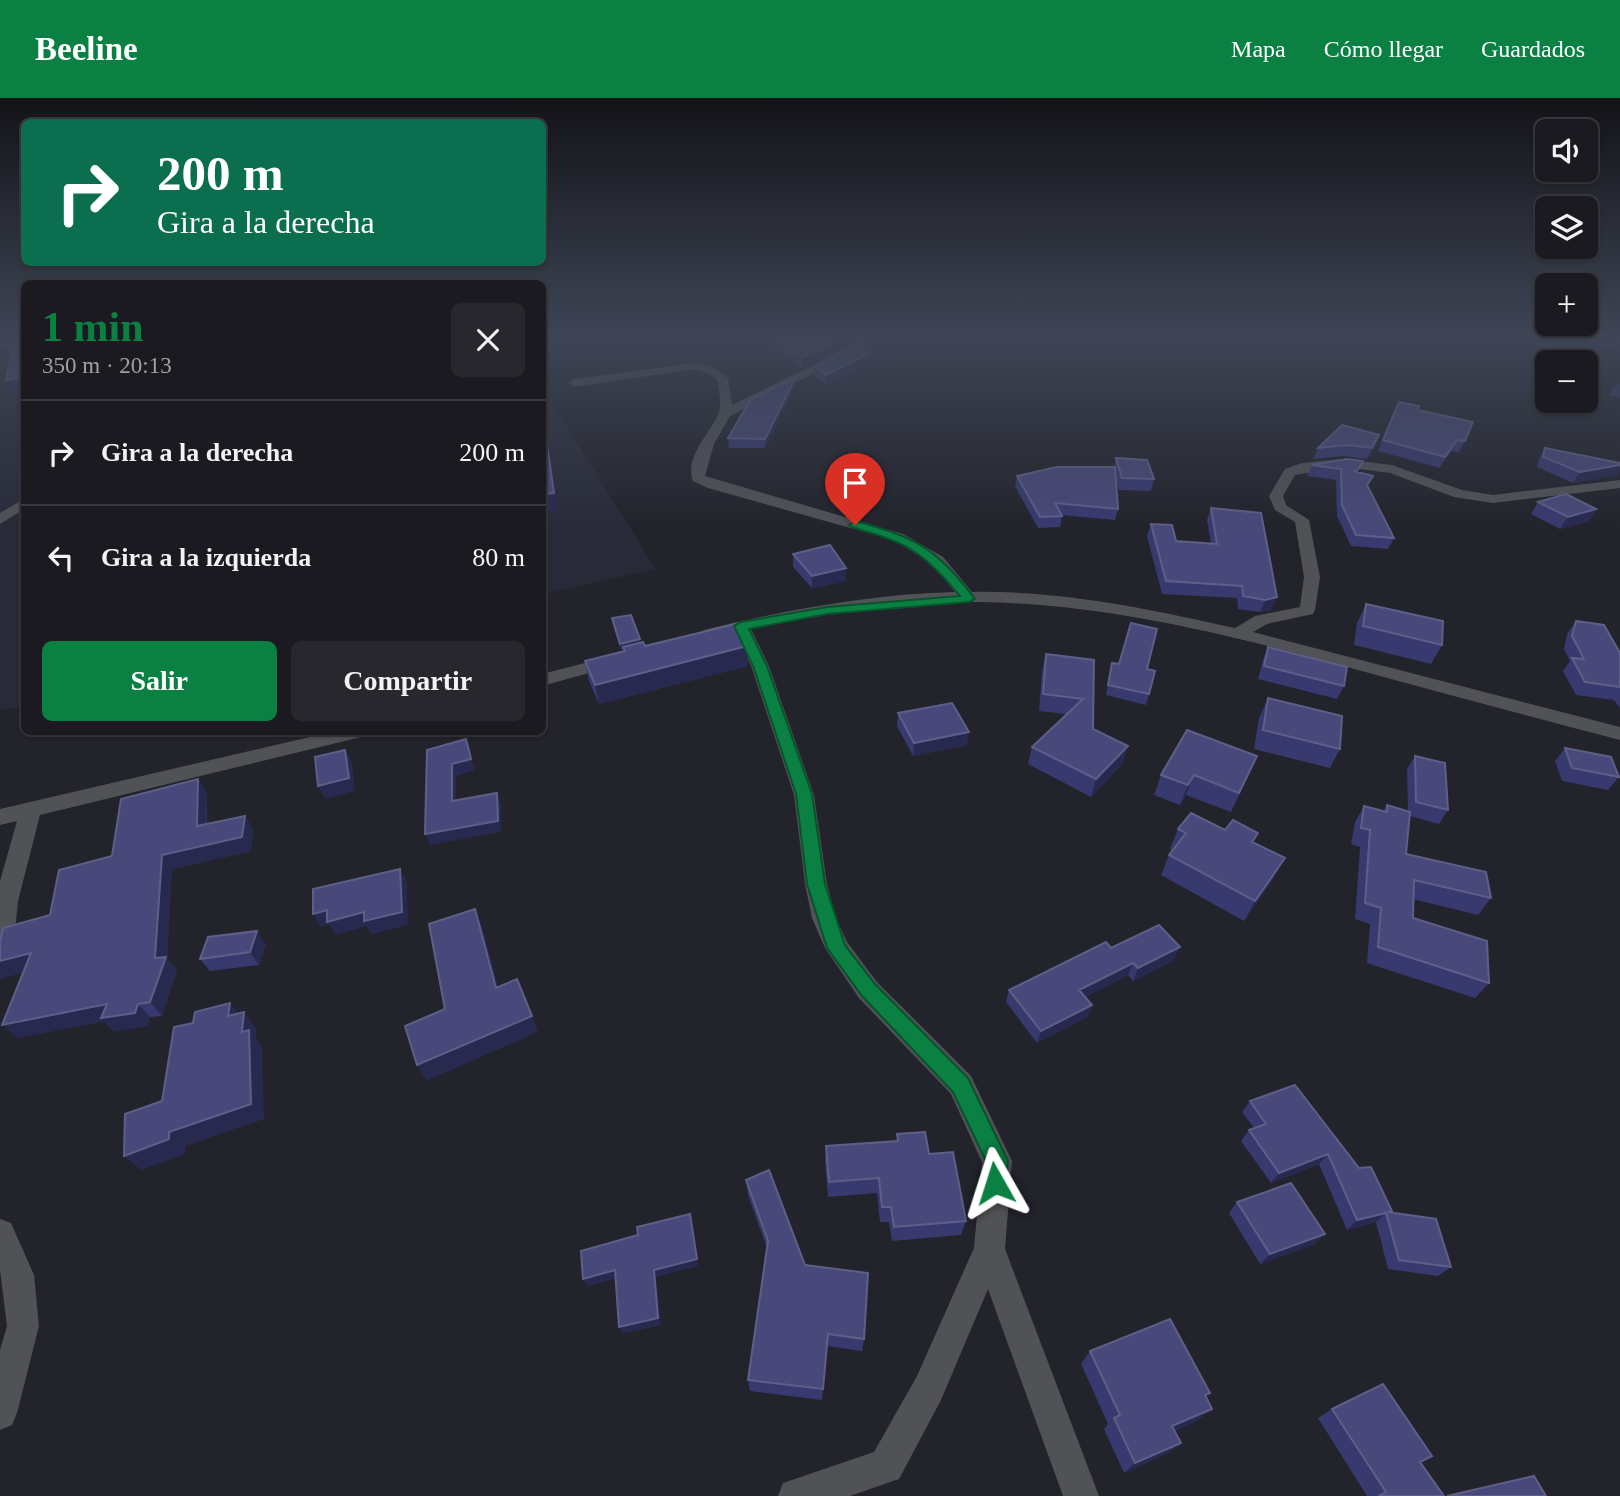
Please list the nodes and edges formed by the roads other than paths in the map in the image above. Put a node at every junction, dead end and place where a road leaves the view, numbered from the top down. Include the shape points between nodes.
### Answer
1 (725, 401) edge
2 (750, 401) edge
3 (726, 413) junction
4 (1620, 484) edge
5 (21, 505) edge
6 (1, 519) edge
7 (969, 599) junction
8 (741, 626) junction
9 (1241, 632) junction
10 (688, 640) edge
11 (635, 655) edge
12 (546, 679) edge
13 (1620, 734) edge
14 (342, 735) edge
15 (30, 812) junction
16 (0, 817) edge
17 (0, 960) edge
18 (0, 1234) edge
19 (989, 1249) junction
20 (0, 1413) edge
21 (796, 1496) edge
22 (1081, 1496) edge

1 - 3 street
2 - 3 street
3 - 7 street via 696,468 698,478 898,537 937,560
4 - 9 street via 1493,499 1459,494 1370,464 1320,465 1290,472 1276,496 1280,507 1302,520 1309,550 1311,601 1307,610 1261,620
5 - 6 street
7 - 8 street via 827,611
7 - 9 street via 1062,603
8 - 10 street
8 - 19 street via 760,666 804,794 816,884 837,948 868,990 961,1085 997,1161
9 - 13 street
11 - 12 street
14 - 15 street
15 - 16 street
15 - 17 street via 6,901
18 - 20 street via 18,1275 23,1326
19 - 21 street via 929,1388 886,1466
19 - 22 street

